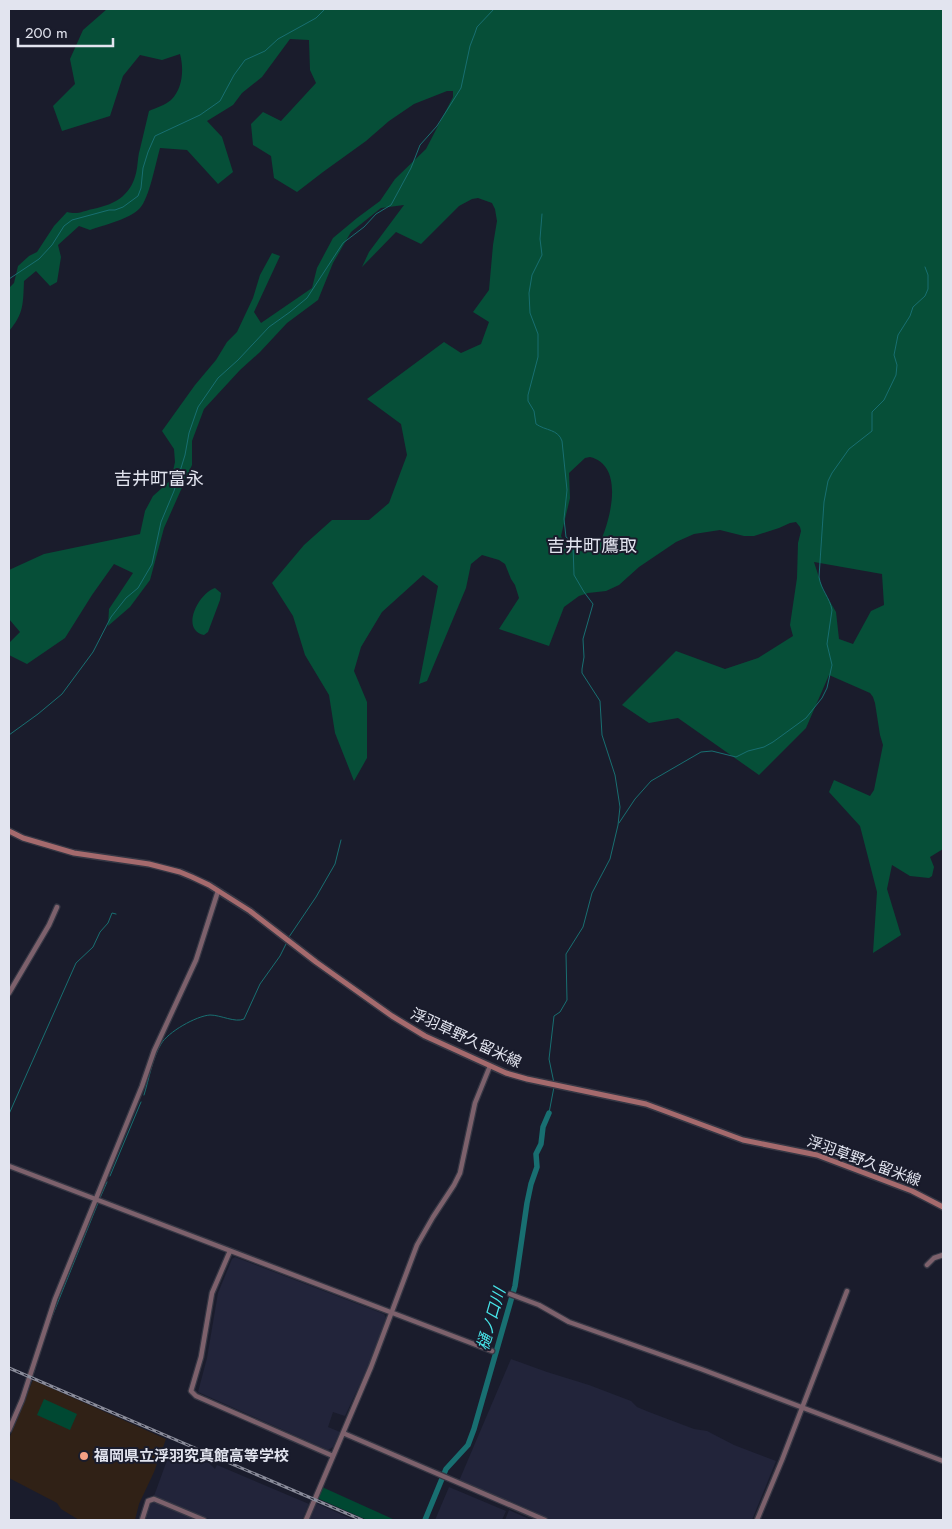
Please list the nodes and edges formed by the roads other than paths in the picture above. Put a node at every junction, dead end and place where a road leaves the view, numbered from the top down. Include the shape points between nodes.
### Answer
1 (9, 831) edge
2 (218, 891) junction
3 (57, 907) dead end
4 (9, 993) edge
5 (490, 1066) junction
6 (9, 1166) edge
7 (96, 1200) junction
8 (943, 1207) edge
9 (230, 1251) junction
10 (943, 1255) edge
11 (927, 1265) dead end
12 (847, 1291) dead end
13 (512, 1294) dead end
14 (392, 1313) junction
15 (492, 1351) dead end
16 (802, 1408) junction
17 (9, 1430) edge
18 (343, 1433) junction
19 (333, 1456) junction
20 (943, 1462) edge
21 (142, 1520) edge
22 (204, 1520) edge
23 (306, 1520) edge
24 (545, 1520) edge
25 (757, 1520) edge

1 - 2 main road, 浮羽草野久留米線 via 74,854 149,864 180,872
2 - 5 main road, 浮羽草野久留米線 via 386,1012 425,1036
2 - 7 street via 196,960 154,1051
3 - 4 street via 50,925
5 - 8 main road, 浮羽草野久留米線 via 512,1076 660,1108 743,1140 818,1155 912,1191
5 - 14 street via 475,1103 460,1173 417,1245
6 - 7 street
7 - 9 street
7 - 17 street via 55,1299
9 - 14 street
9 - 19 street via 212,1293 201,1357 191,1392
10 - 11 street
12 - 16 street
13 - 16 street via 570,1322
14 - 15 street
14 - 18 street
16 - 20 street
16 - 25 street
18 - 19 street
18 - 24 street
19 - 23 street
21 - 22 street via 148,1501 154,1499

